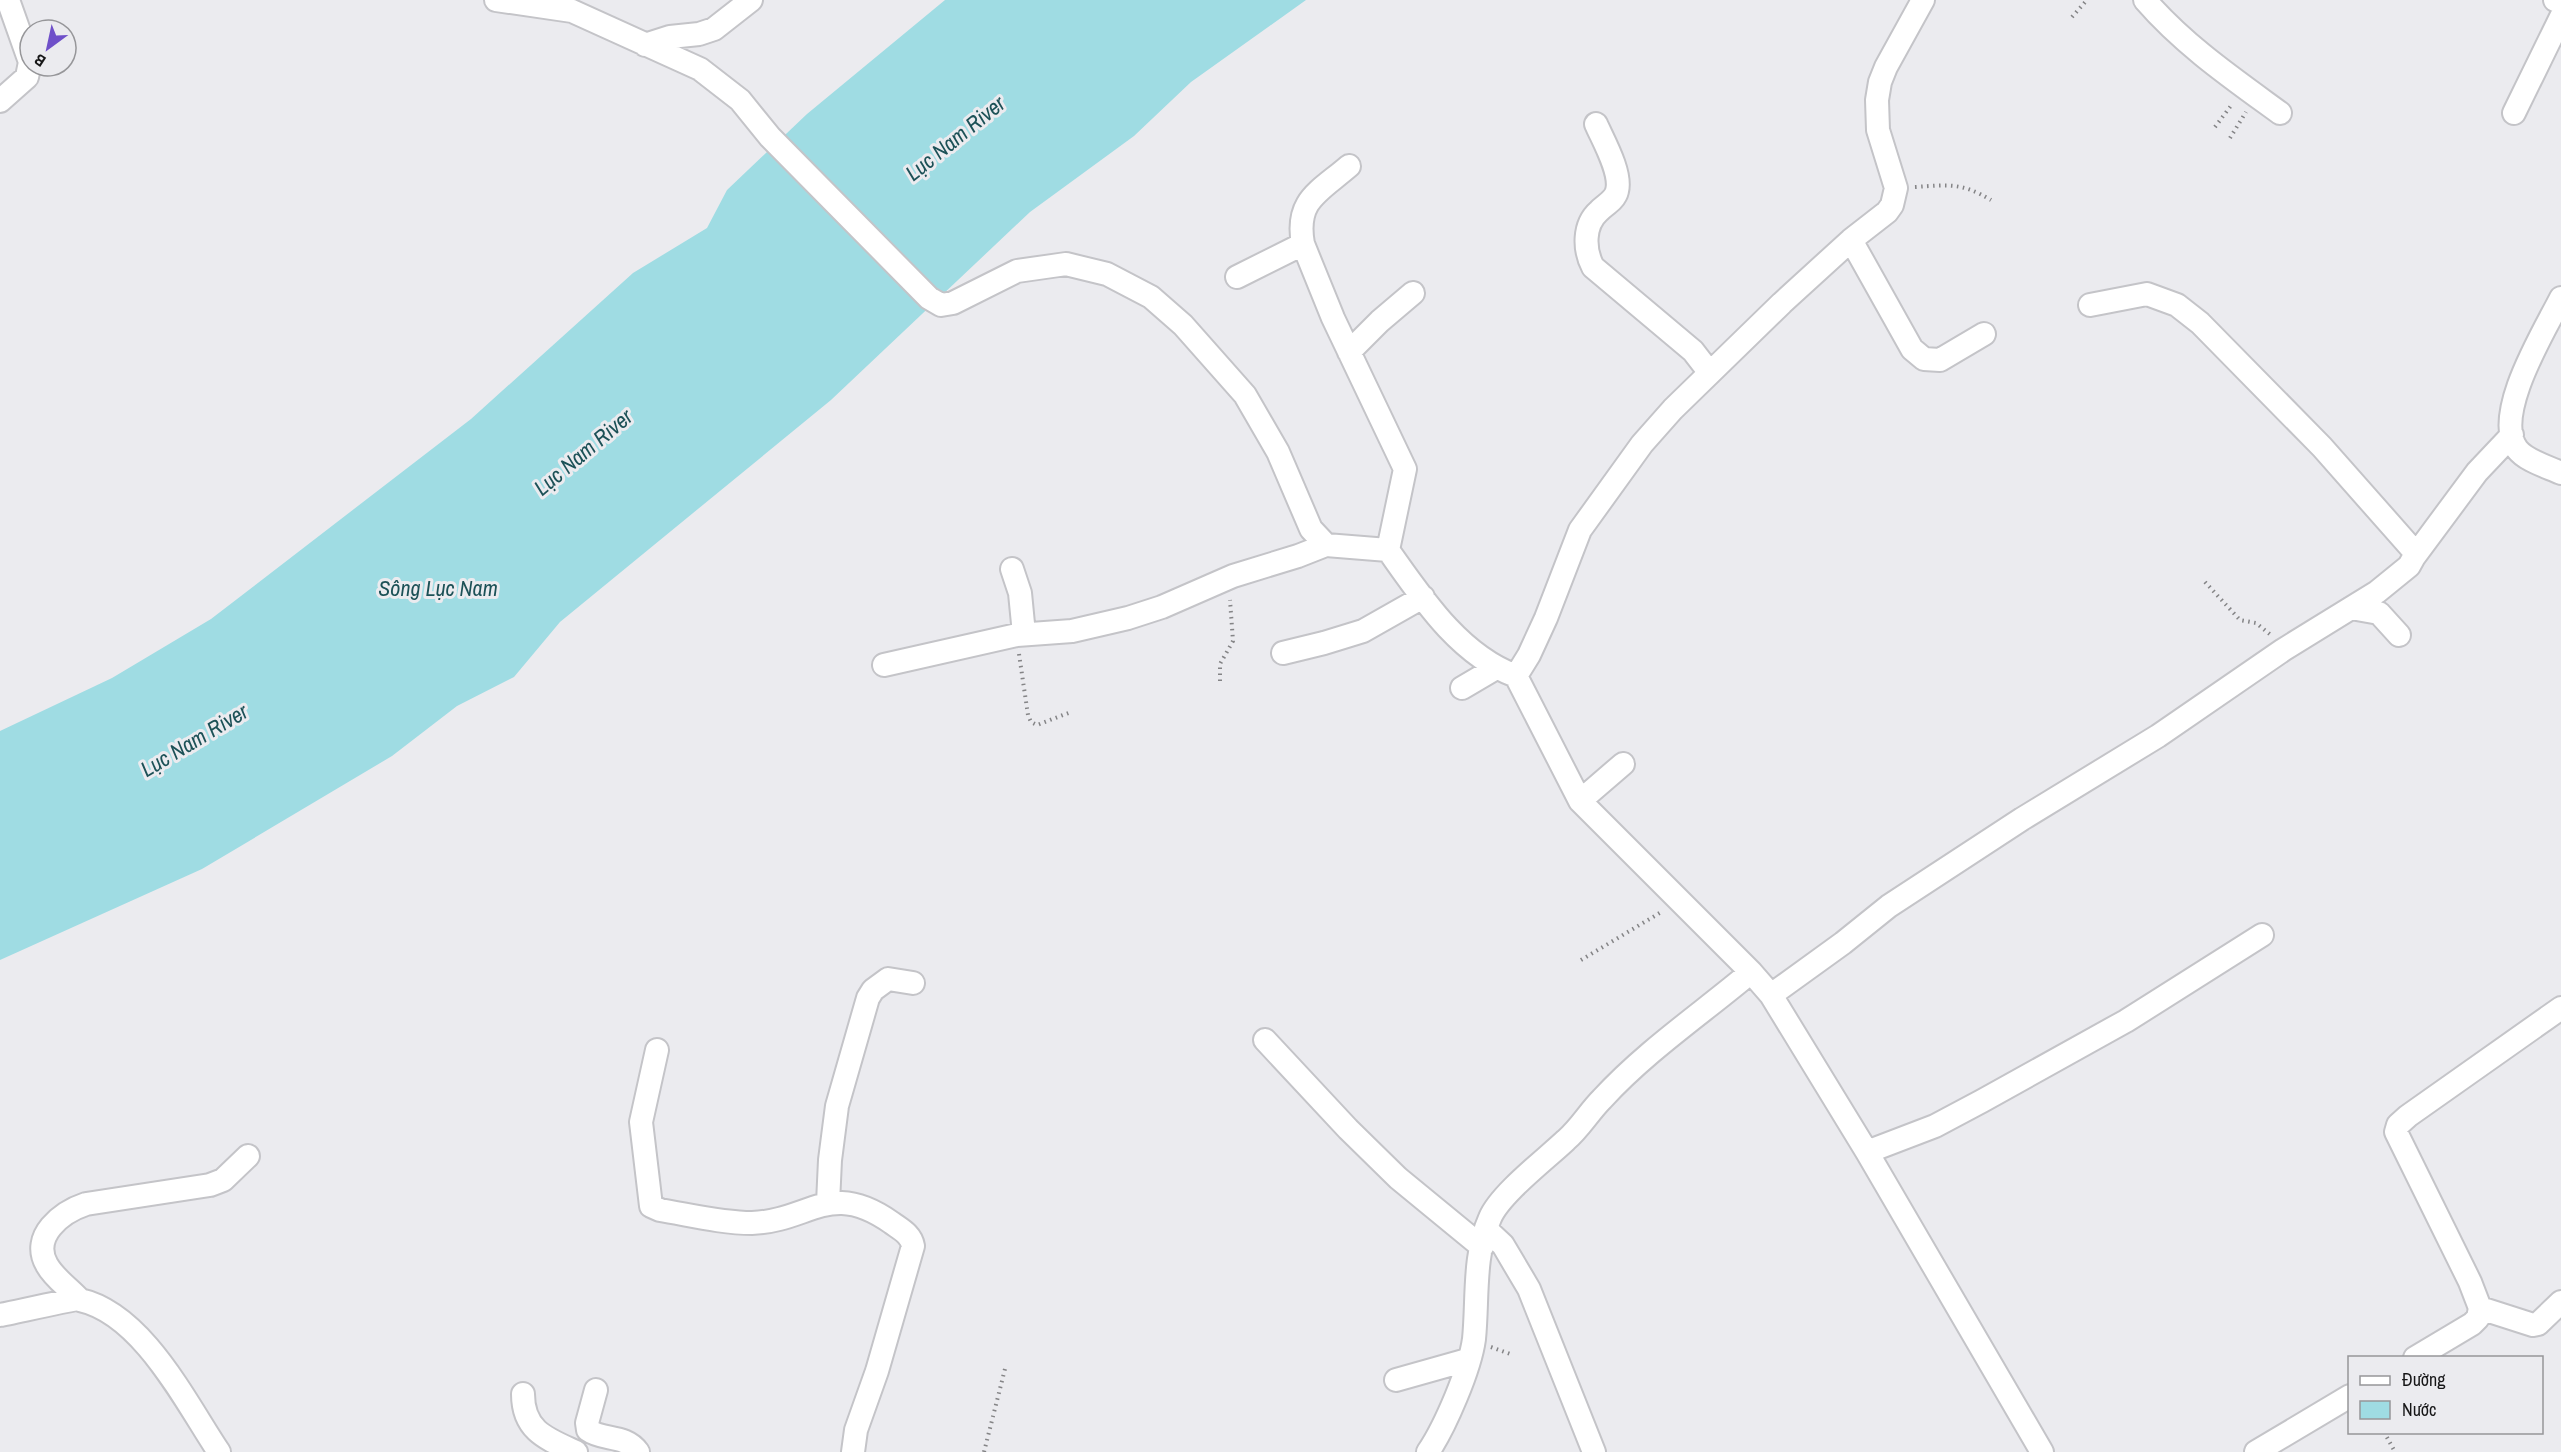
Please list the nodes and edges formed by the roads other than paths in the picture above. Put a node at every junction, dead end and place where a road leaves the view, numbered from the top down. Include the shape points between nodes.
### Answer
1 (8, 0) edge
2 (495, 0) edge
3 (751, 0) edge
4 (1923, 0) edge
5 (2145, 0) edge
6 (2555, 0) edge
7 (2561, 3) edge
8 (2561, 17) edge
9 (18, 28) edge
10 (645, 45) junction
11 (26, 78) edge
12 (0, 101) edge
13 (2514, 112) dead end
14 (2280, 113) dead end
15 (1596, 124) dead end
16 (1349, 166) dead end
17 (1851, 240) junction
18 (1302, 244) junction
19 (1237, 277) dead end
20 (1413, 293) dead end
21 (2561, 298) edge
22 (2090, 304) dead end
23 (1984, 334) dead end
24 (1349, 352) junction
25 (1710, 372) junction
26 (2512, 435) junction
27 (2561, 474) edge
28 (1326, 545) junction
29 (1388, 550) junction
30 (2414, 557) junction
31 (1012, 569) dead end
32 (1424, 597) junction
33 (2351, 608) junction
34 (1021, 635) junction
35 (2399, 635) dead end
36 (1283, 653) dead end
37 (884, 665) dead end
38 (1506, 672) junction
39 (1461, 688) dead end
40 (1623, 765) dead end
41 (1580, 801) junction
42 (2262, 935) dead end
43 (1750, 972) junction
44 (913, 983) dead end
45 (1771, 995) junction
46 (2561, 1008) edge
47 (1265, 1040) dead end
48 (657, 1050) dead end
49 (1867, 1152) junction
50 (248, 1156) dead end
51 (828, 1203) junction
52 (1484, 1238) junction
53 (79, 1299) junction
54 (2561, 1302) edge
55 (2480, 1308) junction
56 (0, 1315) edge
57 (2418, 1356) edge
58 (1467, 1360) junction
59 (1396, 1380) dead end
60 (596, 1390) dead end
61 (523, 1394) dead end
62 (2348, 1397) edge
63 (219, 1452) edge
64 (576, 1452) edge
65 (638, 1452) edge
66 (853, 1452) edge
67 (1428, 1452) edge
68 (1594, 1452) edge
69 (2042, 1452) edge
70 (2256, 1452) edge

1 - 9 street
2 - 10 street via 572,11
3 - 10 street via 714,29
4 - 17 street via 1886,67 1877,100 1878,130 1896,188 1895,197 1887,212
5 - 14 street via 2201,56
6 - 7 street
8 - 13 street
10 - 28 street via 700,69 740,100 770,137 929,298 941,304 953,303 1017,272 1066,264 1107,274 1151,297 1183,325 1245,395 1278,452 1311,529
11 - 12 street
15 - 25 street via 1618,186 1613,198 1588,225 1588,258 1593,267 1693,351
16 - 18 street via 1304,207 1300,221
17 - 23 street via 1912,349 1924,359 1940,360
17 - 25 street
18 - 19 street
18 - 24 street
20 - 24 street
21 - 26 street via 2522,374 2512,407
22 - 30 street via 2147,294 2177,305 2200,323 2322,447 2413,550
24 - 29 street via 1404,469
25 - 38 street via 1642,444 1589,515 1529,655
26 - 27 street via 2517,449
26 - 30 street via 2478,472
28 - 29 street
28 - 34 street via 1233,576 1128,618 1072,631
29 - 32 street
30 - 33 street via 2404,571
31 - 34 street via 1018,585
32 - 36 street via 1363,631
32 - 38 street via 1469,649
33 - 35 street via 2379,613
33 - 45 street via 1889,906
34 - 37 street
38 - 39 street
38 - 41 street
40 - 41 street
41 - 43 street
42 - 49 street via 2126,1021 1992,1095 1935,1126
43 - 45 street
43 - 52 street via 1602,1098 1570,1136 1510,1193 1491,1216
44 - 51 street via 888,979 868,998 837,1106
45 - 49 street
46 - 55 street via 2408,1116 2396,1132
47 - 52 street via 1390,1170
48 - 51 street via 641,1122 651,1206 752,1223
49 - 69 street
50 - 53 street via 223,1180 210,1185 86,1204 60,1216 47,1233 42,1249 44,1258 53,1274
51 - 66 street via 858,1205 881,1216 908,1234 913,1246 856,1430
52 - 58 street via 1476,1286 1474,1340
52 - 68 street via 1503,1245 1529,1289
53 - 56 street
53 - 63 street via 107,1311 145,1345 176,1384
54 - 55 street via 2533,1326
55 - 57 street via 2472,1324
58 - 59 street
58 - 67 street via 1461,1382
60 - 65 street via 588,1430 623,1440
61 - 64 street via 523,1408 540,1434
62 - 70 street

